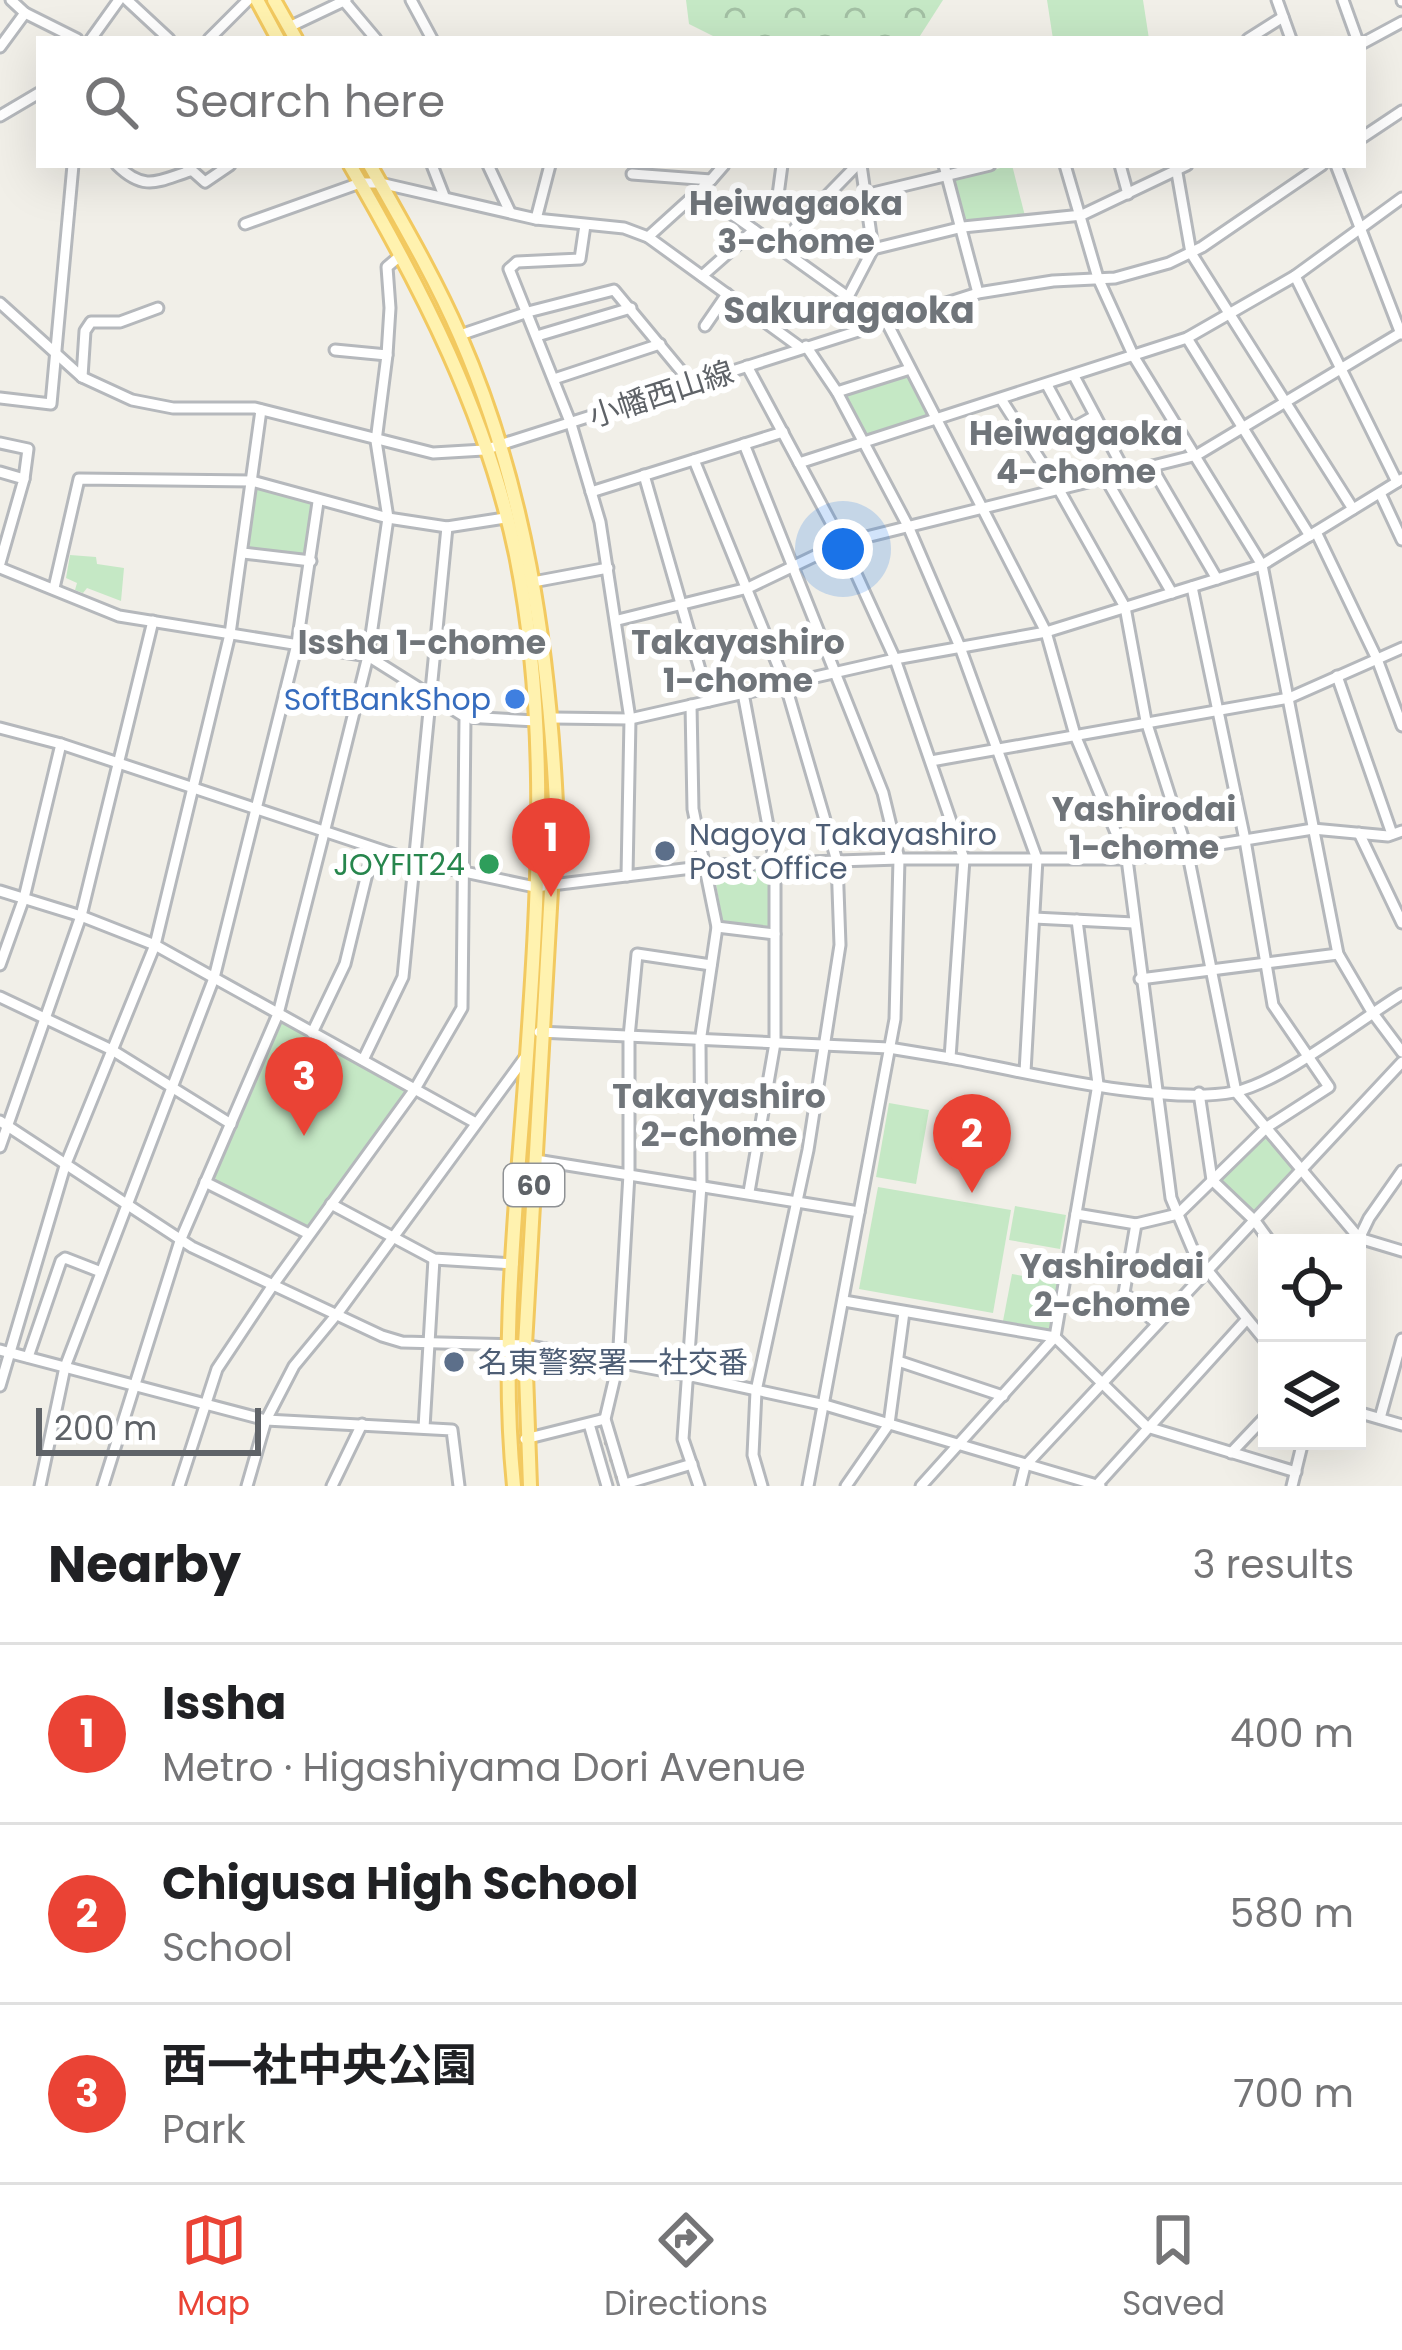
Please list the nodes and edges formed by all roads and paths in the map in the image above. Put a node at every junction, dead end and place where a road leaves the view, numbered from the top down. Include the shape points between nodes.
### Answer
1 (11, 0) edge
2 (123, 0) edge
3 (253, 0) edge
4 (274, 0) edge
5 (345, 0) edge
6 (411, 0) edge
7 (1277, 0) edge
8 (1343, 0) edge
9 (25, 13) junction
10 (1283, 17) junction
11 (1402, 22) edge
12 (293, 33) edge
13 (71, 36) edge
14 (93, 36) edge
15 (165, 36) edge
16 (212, 36) edge
17 (276, 36) edge
18 (374, 36) edge
19 (430, 36) edge
20 (1253, 36) edge
21 (1290, 36) edge
22 (1358, 36) edge
23 (1366, 38) edge
24 (1, 44) edge
25 (36, 95) edge
26 (1402, 111) edge
27 (0, 116) edge
28 (1366, 135) edge
29 (73, 168) edge
30 (120, 168) edge
31 (188, 168) edge
32 (226, 168) edge
33 (352, 168) edge
34 (372, 168) edge
35 (433, 168) edge
36 (489, 168) edge
37 (549, 168) edge
38 (721, 168) edge
39 (782, 168) edge
40 (856, 168) edge
41 (860, 168) edge
42 (1066, 168) edge
43 (1121, 168) edge
44 (1178, 168) edge
45 (1180, 168) edge
46 (1318, 168) edge
47 (1337, 168) edge
48 (946, 171) edge
49 (632, 175) dead end
50 (711, 180) junction
51 (360, 183) junction
52 (380, 183) junction
53 (1128, 194) junction
54 (778, 195) dead end
55 (865, 195) junction
56 (444, 196) junction
57 (1402, 198) edge
58 (510, 212) junction
59 (728, 212) dead end
60 (1082, 214) junction
61 (536, 219) junction
62 (245, 224) dead end
63 (585, 225) junction
64 (963, 227) junction
65 (754, 230) junction
66 (1360, 230) junction
67 (648, 236) junction
68 (778, 246) junction
69 (873, 249) junction
70 (1191, 253) junction
71 (401, 256) junction
72 (702, 276) junction
73 (1295, 276) junction
74 (1098, 278) junction
75 (978, 293) junction
76 (727, 294) junction
77 (848, 297) junction
78 (4, 307) edge
79 (158, 308) dead end
80 (631, 308) junction
81 (528, 312) junction
82 (1231, 313) junction
83 (886, 321) junction
84 (0, 323) edge
85 (705, 326) dead end
86 (859, 329) junction
87 (1402, 333) edge
88 (460, 335) junction
89 (537, 336) junction
90 (1187, 338) junction
91 (660, 344) junction
92 (804, 347) junction
93 (335, 350) dead end
94 (55, 354) junction
95 (387, 355) junction
96 (1134, 357) junction
97 (747, 366) junction
98 (910, 369) junction
99 (1341, 370) junction
100 (1074, 376) junction
101 (82, 377) junction
102 (554, 380) junction
103 (692, 384) junction
104 (1047, 385) junction
105 (837, 392) junction
106 (0, 398) edge
107 (1001, 399) junction
108 (1286, 402) junction
109 (261, 410) junction
110 (1095, 416) junction
111 (936, 420) junction
112 (571, 424) junction
113 (1242, 428) junction
114 (783, 432) junction
115 (376, 440) junction
116 (864, 442) junction
117 (0, 443) edge
118 (744, 444) junction
119 (492, 449) junction
120 (1197, 454) junction
121 (694, 460) junction
122 (799, 463) junction
123 (1151, 466) junction
124 (0, 472) edge
125 (1125, 472) junction
126 (644, 475) junction
127 (24, 479) junction
128 (1106, 479) junction
129 (1399, 480) edge
130 (252, 481) junction
131 (1058, 488) junction
132 (591, 492) junction
133 (1380, 493) junction
134 (317, 502) junction
135 (1353, 509) junction
136 (982, 510) junction
137 (388, 518) junction
138 (506, 518) junction
139 (908, 526) junction
140 (447, 527) junction
141 (1313, 534) junction
142 (1402, 540) edge
143 (842, 543) junction
144 (243, 554) junction
145 (311, 561) junction
146 (1262, 565) junction
147 (0, 566) edge
148 (608, 568) junction
149 (793, 569) junction
150 (1217, 579) junction
151 (533, 582) junction
152 (1192, 587) junction
153 (54, 588) junction
154 (748, 589) junction
155 (1172, 593) junction
156 (684, 604) junction
157 (1125, 608) junction
158 (618, 620) junction
159 (153, 621) junction
160 (1046, 632) junction
161 (230, 634) junction
162 (297, 644) junction
163 (960, 647) junction
164 (1402, 648) edge
165 (368, 656) junction
166 (1377, 658) junction
167 (895, 659) junction
168 (837, 673) junction
169 (1336, 676) junction
170 (785, 683) junction
171 (743, 693) junction
172 (430, 694) junction
173 (1289, 698) junction
174 (709, 701) junction
175 (691, 705) junction
176 (1216, 711) junction
177 (464, 716) junction
178 (553, 718) junction
179 (630, 719) junction
180 (536, 721) junction
181 (1146, 721) junction
182 (1402, 726) edge
183 (1, 731) edge
184 (1075, 735) junction
185 (61, 744) junction
186 (997, 749) junction
187 (931, 761) junction
188 (119, 764) junction
189 (193, 788) junction
190 (256, 808) junction
191 (1313, 829) junction
192 (324, 833) junction
193 (1359, 833) junction
194 (1397, 833) edge
195 (1245, 840) junction
196 (373, 849) junction
197 (1187, 850) junction
198 (964, 859) junction
199 (1037, 859) junction
200 (1127, 859) junction
201 (899, 860) junction
202 (838, 861) junction
203 (417, 862) junction
204 (775, 863) junction
205 (705, 867) junction
206 (463, 872) junction
207 (626, 876) junction
208 (542, 886) junction
209 (0, 892) edge
210 (24, 898) junction
211 (81, 916) junction
212 (1034, 918) junction
213 (1077, 920) junction
214 (1134, 923) junction
215 (1402, 923) edge
216 (717, 927) junction
217 (775, 934) junction
218 (154, 945) junction
219 (1338, 954) junction
220 (1266, 964) junction
221 (0, 965) edge
222 (711, 965) junction
223 (1210, 970) junction
224 (214, 978) junction
225 (1140, 979) junction
226 (1402, 994) edge
227 (0, 997) edge
228 (1372, 1012) junction
229 (278, 1014) junction
230 (46, 1018) junction
231 (528, 1032) junction
232 (543, 1032) junction
233 (312, 1033) junction
234 (629, 1037) junction
235 (700, 1042) junction
236 (775, 1043) junction
237 (823, 1044) junction
238 (889, 1048) junction
239 (112, 1050) junction
240 (1402, 1052) edge
241 (1308, 1053) junction
242 (527, 1054) junction
243 (950, 1058) junction
244 (363, 1060) junction
245 (1402, 1061) edge
246 (1024, 1072) junction
247 (1098, 1084) junction
248 (172, 1086) junction
249 (415, 1089) junction
250 (1235, 1092) junction
251 (1156, 1093) junction
252 (1199, 1093) junction
253 (474, 1122) junction
254 (4, 1124) edge
255 (231, 1124) junction
256 (1267, 1127) junction
257 (0, 1148) edge
258 (536, 1160) junction
259 (65, 1166) junction
260 (1402, 1171) edge
261 (1300, 1172) junction
262 (629, 1174) junction
263 (1213, 1180) junction
264 (206, 1182) junction
265 (701, 1185) junction
266 (748, 1192) junction
267 (797, 1200) junction
268 (331, 1204) junction
269 (128, 1207) junction
270 (859, 1212) junction
271 (1076, 1214) junction
272 (1178, 1214) junction
273 (1255, 1221) junction
274 (1136, 1225) junction
275 (309, 1234) junction
276 (1264, 1234) edge
277 (1352, 1234) edge
278 (1362, 1234) edge
279 (391, 1237) junction
280 (180, 1241) junction
281 (1366, 1243) edge
282 (1402, 1251) edge
283 (434, 1259) junction
284 (513, 1264) junction
285 (1208, 1270) junction
286 (101, 1272) junction
287 (273, 1285) junction
288 (844, 1301) junction
289 (904, 1312) junction
290 (337, 1314) junction
291 (1247, 1319) junction
292 (1157, 1324) junction
293 (1054, 1337) junction
294 (1402, 1339) edge
295 (428, 1342) junction
296 (1266, 1342) edge
297 (509, 1344) junction
298 (525, 1345) junction
299 (4, 1351) edge
300 (28, 1357) junction
301 (898, 1361) junction
302 (618, 1364) junction
303 (65, 1367) junction
304 (687, 1375) junction
305 (1102, 1383) junction
306 (0, 1386) edge
307 (134, 1387) junction
308 (756, 1390) junction
309 (1004, 1396) junction
310 (206, 1405) junction
311 (825, 1405) junction
312 (1366, 1414) edge
313 (1380, 1418) junction
314 (605, 1419) junction
315 (266, 1420) junction
316 (362, 1424) junction
317 (589, 1424) junction
318 (889, 1424) junction
319 (1258, 1424) edge
320 (1402, 1425) edge
321 (1147, 1427) junction
322 (424, 1428) junction
323 (525, 1439) junction
324 (961, 1444) junction
325 (1301, 1450) edge
326 (1231, 1453) junction
327 (692, 1463) junction
328 (1024, 1466) junction
329 (1296, 1472) junction
330 (625, 1485) edge
331 (40, 1486) edge
332 (103, 1486) edge
333 (179, 1486) edge
334 (247, 1486) edge
335 (332, 1486) edge
336 (459, 1486) edge
337 (514, 1486) edge
338 (530, 1486) edge
339 (607, 1486) edge
340 (700, 1486) edge
341 (761, 1486) edge
342 (808, 1486) edge
343 (846, 1486) edge
344 (921, 1486) edge
345 (1020, 1486) edge
346 (1097, 1486) edge
347 (1292, 1486) edge

1 - 9 street
2 - 14 street
2 - 15 street
3 - 16 street
3 - 17 main road
4 - 12 main road
5 - 12 street
5 - 18 street
6 - 19 street
7 - 10 street
8 - 22 street
9 - 13 street
9 - 24 street
10 - 20 street
10 - 21 street
11 - 23 street
25 - 27 street
26 - 28 street
29 - 94 street
30 - 31 street via 166,183
31 - 32 street via 205,182
33 - 51 main road, 60
34 - 52 main road, 60
35 - 56 street
36 - 58 street
37 - 61 street
38 - 50 street
39 - 54 street
40 - 68 street
41 - 55 street
42 - 60 street
43 - 53 street
44 - 53 street
45 - 70 street
46 - 70 street, 小幡西山線
47 - 66 street
48 - 55 street
48 - 64 street
49 - 50 street
50 - 67 street
51 - 52 street
51 - 62 street
51 - 71 main road, 60
52 - 56 street
52 - 88 main road, 60
53 - 60 street
55 - 69 street
56 - 58 street
57 - 66 street
58 - 61 street
59 - 65 street
60 - 64 street
60 - 74 street
61 - 63 street
63 - 67 street
63 - 81 street via 580,260 511,263
64 - 69 street
64 - 75 street
65 - 68 street
65 - 72 street
66 - 73 street
66 - 87 street
67 - 72 street
68 - 77 street
69 - 77 street
70 - 74 street, 小幡西山線
70 - 82 street
71 - 95 street via 387,267
71 - 119 main road, 60
72 - 76 street
73 - 82 street
73 - 99 street
74 - 75 street, 小幡西山線
74 - 96 street
75 - 83 street, 小幡西山線
76 - 85 street
76 - 92 street
77 - 86 street
78 - 84 street
78 - 94 street, 小幡西山線
79 - 101 street via 92,322
80 - 81 street via 614,290
80 - 89 street
80 - 91 street
81 - 88 street
81 - 89 street
82 - 90 street
82 - 108 street
83 - 86 street, 小幡西山線
83 - 98 street
86 - 92 street, 小幡西山線
87 - 99 street
88 - 119 main road, 60
89 - 102 street
90 - 96 street
90 - 113 street
91 - 102 street
91 - 103 street
92 - 97 street, 小幡西山線
92 - 105 street
93 - 95 street
94 - 101 street, 小幡西山線
94 - 106 street via 51,404
95 - 115 street
96 - 100 street
96 - 120 street
97 - 103 street, 小幡西山線
97 - 114 street
98 - 105 street
98 - 111 street
99 - 108 street
99 - 129 street
100 - 104 street
100 - 110 street
101 - 109 street, 小幡西山線 via 155,406
102 - 112 street
103 - 112 street, 小幡西山線
104 - 107 street
104 - 110 street via 1071,429
105 - 116 street
107 - 111 street
107 - 131 street
108 - 113 street
108 - 135 street
109 - 115 street, 小幡西山線
109 - 130 street
110 - 125 street
111 - 116 street
111 - 136 street
112 - 119 street, 小幡西山線
112 - 132 street
113 - 120 street
113 - 141 street
114 - 118 street
114 - 122 street
115 - 119 street, 小幡西山線 via 433,453
115 - 137 street
116 - 122 street
116 - 139 street
117 - 127 street via 28,448
118 - 121 street
118 - 149 street
119 - 138 main road, 60
119 - 151 main road, 60 via 523,527
120 - 123 street
120 - 146 street
121 - 126 street
121 - 154 street
122 - 143 street
123 - 125 street
123 - 150 street
124 - 127 street
125 - 128 street
126 - 132 street
126 - 156 street
127 - 147 street
128 - 131 street
128 - 155 street
129 - 133 street
130 - 134 street
130 - 144 street
130 - 153 street via 79,479
131 - 136 street
131 - 157 street
132 - 148 street
133 - 135 street
133 - 142 street
134 - 137 street
134 - 145 street
135 - 141 street
136 - 139 street
136 - 160 street
137 - 140 street
137 - 165 street
138 - 140 street
138 - 180 main road, 60
139 - 143 street
139 - 163 street
140 - 172 street
141 - 146 street
141 - 166 street
143 - 149 street
143 - 167 street
144 - 145 street
144 - 161 street
145 - 162 street
146 - 150 street
146 - 173 street
147 - 153 street
148 - 151 street
148 - 158 street
149 - 154 street
149 - 168 street
150 - 152 street
151 - 178 main road, 60
152 - 155 street
152 - 176 street
153 - 159 street via 119,616
154 - 156 street
154 - 170 street
155 - 157 street
156 - 158 street
156 - 174 street
157 - 160 street
157 - 181 street
158 - 179 street
159 - 161 street
159 - 188 street
160 - 163 street
160 - 184 street
161 - 162 street
161 - 189 street
162 - 165 street
162 - 190 street
163 - 167 street
163 - 186 street
164 - 166 street
165 - 172 street
165 - 192 street
166 - 169 street
166 - 182 street
167 - 168 street
167 - 187 street
168 - 170 street
168 - 201 street
169 - 173 street
169 - 194 street
170 - 171 street
170 - 202 street
171 - 174 street
171 - 204 street
172 - 177 street
172 - 203 street
173 - 176 street
173 - 191 street
174 - 175 street
175 - 179 street
175 - 205 street via 693,808
176 - 181 street
176 - 195 street
177 - 180 street
177 - 206 street
178 - 179 street
178 - 208 main road, 60 via 556,803
179 - 207 street
180 - 208 main road, 60
181 - 184 street
181 - 197 street
183 - 185 street
184 - 186 street
184 - 200 street
185 - 188 street
185 - 210 street
186 - 187 street
186 - 199 street
187 - 198 street
188 - 189 street
188 - 211 street
189 - 190 street
189 - 218 street
190 - 192 street
190 - 224 street
191 - 193 street
191 - 195 street
191 - 219 street
192 - 196 street
192 - 229 street
193 - 194 street
193 - 215 street
195 - 197 street
195 - 220 street
196 - 203 street
196 - 233 street via 345,964
197 - 200 street
197 - 223 street
198 - 199 street
198 - 201 street
198 - 243 street
199 - 200 street
199 - 212 street
200 - 214 street
201 - 202 street
201 - 238 street
202 - 204 street
202 - 237 street via 840,945
203 - 206 street
203 - 244 street via 403,977
204 - 205 street
204 - 217 street
205 - 207 street
205 - 216 street
206 - 208 street
206 - 249 street via 462,1008
207 - 208 street
208 - 231 main road, 60
208 - 232 main road, 60
209 - 210 street
210 - 211 street
210 - 221 street
211 - 218 street
211 - 230 street
212 - 213 street
212 - 246 street
213 - 214 street
213 - 247 street
214 - 225 street
216 - 217 street
216 - 222 street
217 - 236 street
218 - 224 street
218 - 239 street
219 - 220 street
219 - 228 street
220 - 223 street
220 - 241 street via 1273,1005
222 - 234 street via 637,954
222 - 235 street
223 - 225 street
223 - 250 street
224 - 229 street
224 - 248 street
225 - 251 street
226 - 228 street
227 - 230 street
228 - 240 street
228 - 241 street
229 - 233 street
229 - 255 street
230 - 239 street
230 - 254 street
231 - 232 street
231 - 242 main road, 60
232 - 234 street
232 - 258 main road, 60
233 - 244 street
234 - 235 street
234 - 262 street
235 - 236 street
235 - 265 street
236 - 237 street
236 - 266 street
237 - 238 street
237 - 267 street
238 - 243 street
238 - 270 street
239 - 248 street
239 - 259 street
241 - 250 street
241 - 256 street via 1329,1088
242 - 253 street
242 - 284 main road, 60
243 - 246 street
244 - 249 street
245 - 261 street
246 - 247 street
247 - 251 street
247 - 271 street
248 - 255 street
248 - 269 street
249 - 253 street
249 - 268 street
250 - 252 street
250 - 256 street
251 - 252 street
251 - 272 street
252 - 263 street
253 - 279 street
254 - 257 street
254 - 259 street
255 - 264 street
256 - 261 street
256 - 263 street
258 - 262 street
258 - 298 main road, 60
259 - 269 street
259 - 299 street
260 - 278 street
261 - 273 street
261 - 277 street
262 - 265 street
262 - 302 street
263 - 272 street
263 - 273 street
264 - 275 street
264 - 280 street
265 - 266 street
265 - 304 street
266 - 267 street
267 - 270 street
267 - 308 street
268 - 275 street
268 - 279 street
269 - 280 street
269 - 286 street
270 - 288 street
271 - 274 street
271 - 293 street
272 - 274 street
272 - 285 street
273 - 276 street
273 - 285 street
274 - 292 street via 1124,1293
275 - 287 street
279 - 283 street
279 - 290 street
280 - 287 street
280 - 307 street
281 - 282 street
283 - 284 street
283 - 295 street
284 - 297 main road, 60
285 - 291 street
285 - 292 street
286 - 300 street via 65,1258
286 - 303 street
287 - 290 street
287 - 310 street via 218,1370
288 - 289 street
288 - 311 street
289 - 293 street
289 - 301 street
290 - 295 street via 382,1336
290 - 315 street via 294,1366
291 - 296 street
291 - 321 street
292 - 305 street
293 - 305 street
293 - 309 street
294 - 313 street
295 - 297 street
295 - 322 street
297 - 298 street
297 - 337 main road, 60
298 - 302 street
298 - 323 main road, 60
299 - 300 street
299 - 306 street
300 - 303 street
301 - 309 street
301 - 318 street
302 - 304 street
302 - 314 street
303 - 307 street
303 - 331 street
304 - 308 street
304 - 327 street via 683,1439
305 - 321 street
305 - 328 street
307 - 310 street
307 - 332 street
308 - 311 street
308 - 341 street via 752,1455
309 - 324 street
310 - 315 street
310 - 333 street
311 - 318 street
311 - 342 street
312 - 313 street
313 - 320 street
314 - 317 street
314 - 330 street
315 - 316 street
315 - 334 street
316 - 322 street
316 - 335 street
317 - 323 street
317 - 339 street
318 - 324 street
318 - 343 street
319 - 326 street
321 - 326 street
321 - 346 street
322 - 336 street via 452,1430
323 - 338 main road, 60
324 - 328 street
324 - 344 street
325 - 329 street
326 - 329 street
327 - 330 street
327 - 340 street
328 - 345 street
328 - 346 street
329 - 347 street

